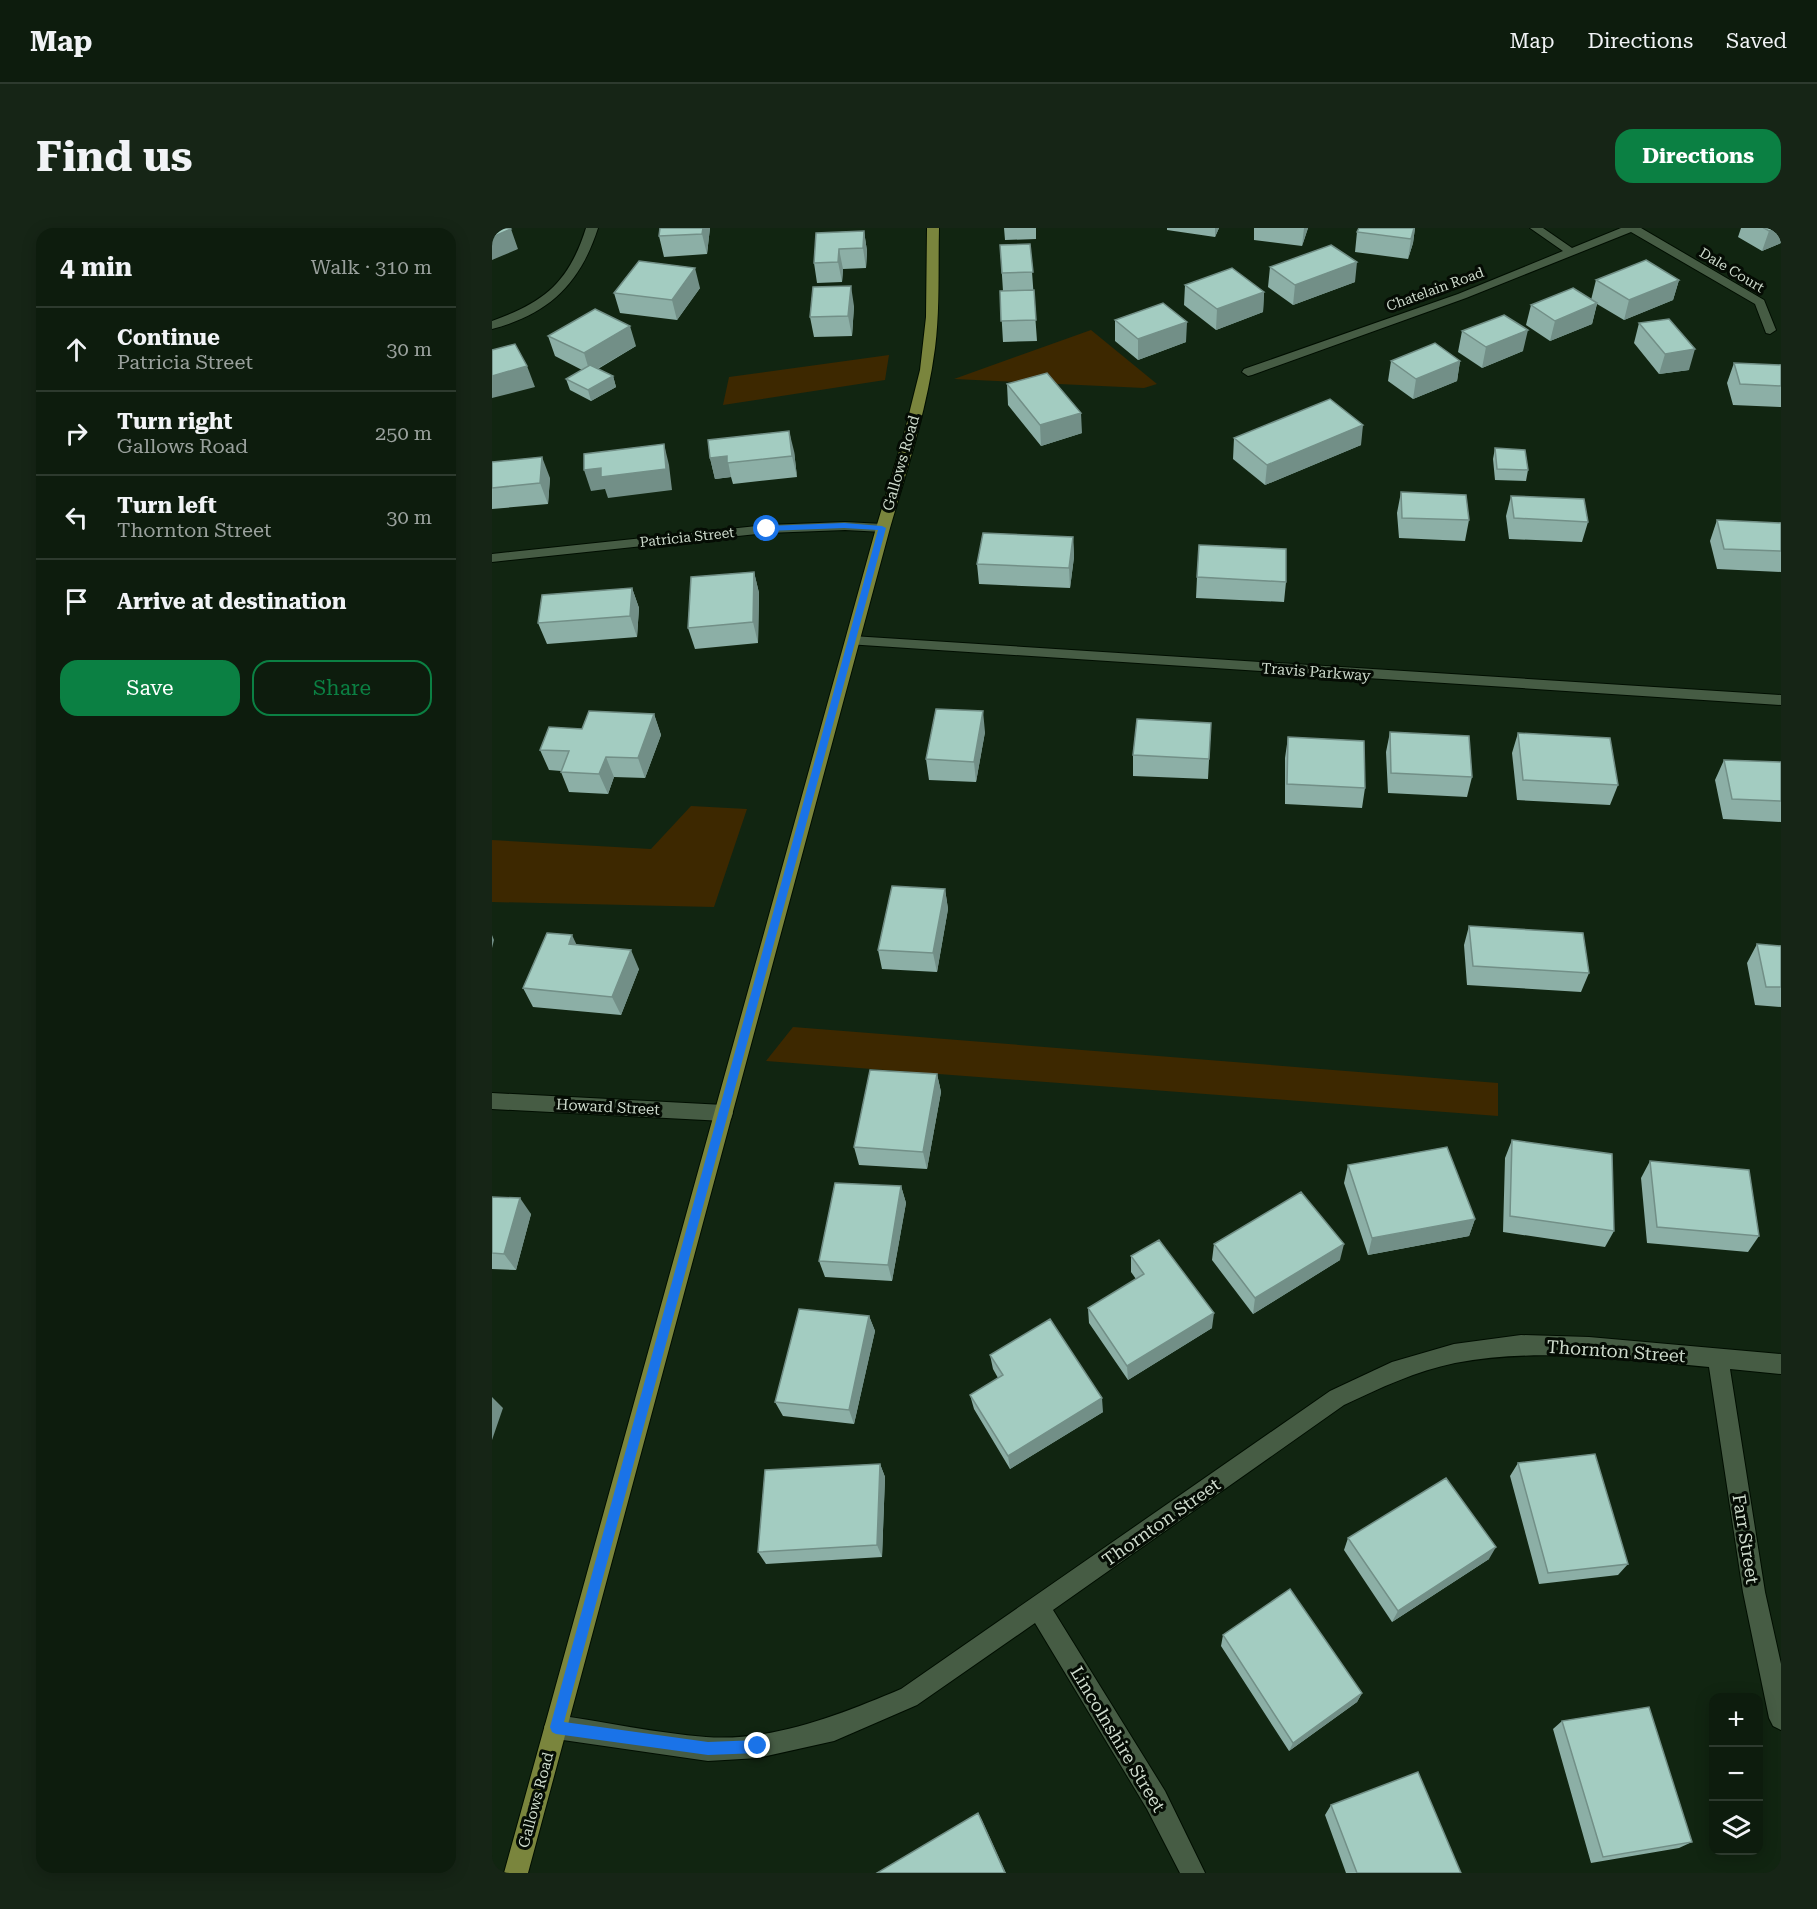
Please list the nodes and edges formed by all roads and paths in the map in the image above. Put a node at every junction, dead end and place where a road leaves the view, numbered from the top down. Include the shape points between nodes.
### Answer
1 (592, 228) edge
2 (933, 228) edge
3 (1536, 228) edge
4 (1632, 228) edge
5 (1570, 251) junction
6 (492, 325) edge
7 (1770, 330) dead end
8 (1248, 372) dead end
9 (882, 528) junction
10 (492, 558) edge
11 (852, 641) junction
12 (1781, 700) edge
13 (492, 1101) edge
14 (724, 1113) junction
15 (1718, 1359) junction
16 (1781, 1364) edge
17 (1039, 1608) junction
18 (1781, 1718) edge
19 (556, 1727) junction
20 (516, 1873) edge
21 (1193, 1873) edge

1 - 6 street via 581,263 557,292 520,315
2 - 9 main road, Gallows Road via 932,307 922,393
3 - 5 street
4 - 5 street, Chatelain Road
4 - 7 street, Dale Court via 1760,302
5 - 8 street, Chatelain Road via 1462,296
9 - 10 street, Patricia Street via 767,529
9 - 11 main road, Gallows Road
11 - 12 street, Travis Parkway
11 - 14 main road, Gallows Road
13 - 14 street, Howard Street
14 - 19 main road, Gallows Road
15 - 16 street, Thornton Street
15 - 17 street, Thornton Street via 1521,1345 1454,1354 1392,1372 1337,1398
15 - 18 street, Farr Street via 1754,1592
17 - 19 street, Thornton Street via 909,1697 834,1729 758,1746 708,1749
17 - 21 street, Lincolnshire Street via 1156,1800
19 - 20 main road, Gallows Road

